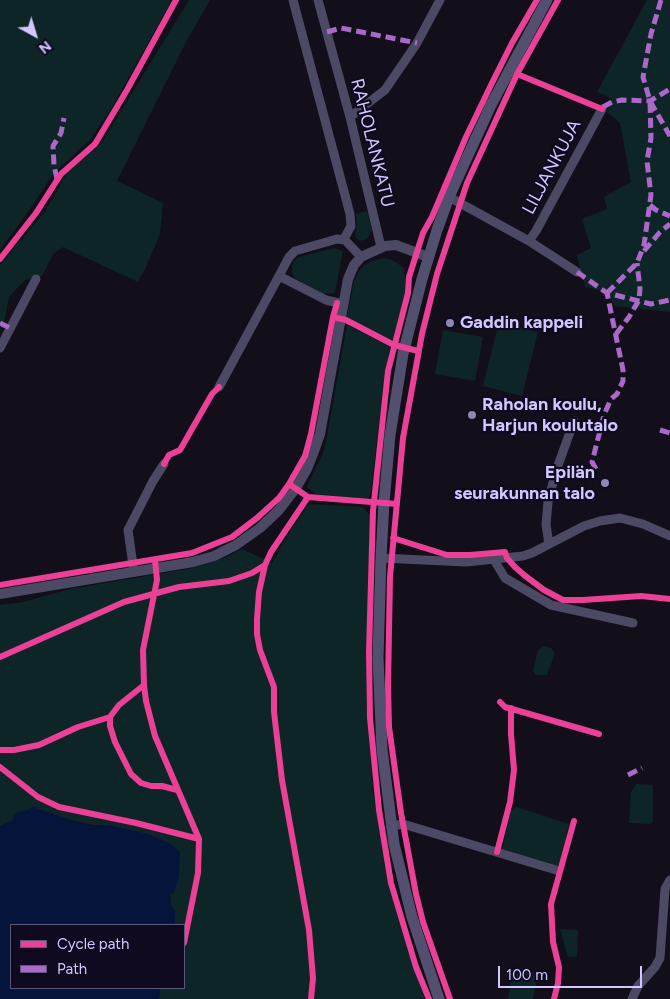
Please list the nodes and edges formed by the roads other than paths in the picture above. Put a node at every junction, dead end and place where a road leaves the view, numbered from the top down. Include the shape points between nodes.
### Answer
1 (294, 0) edge
2 (318, 0) edge
3 (440, 0) edge
4 (547, 0) edge
5 (602, 109) dead end
6 (350, 117) junction
7 (449, 197) junction
8 (344, 239) junction
9 (529, 241) junction
10 (381, 247) junction
11 (360, 257) junction
12 (428, 257) junction
13 (576, 272) dead end
14 (280, 276) junction
15 (36, 279) dead end
16 (343, 304) junction
17 (0, 348) edge
18 (219, 388) dead end
19 (574, 421) dead end
20 (164, 464) dead end
21 (670, 536) edge
22 (549, 544) junction
23 (381, 558) junction
24 (494, 560) junction
25 (134, 572) junction
26 (0, 594) edge
27 (633, 623) dead end
28 (392, 826) junction
29 (556, 870) dead end
30 (670, 880) edge
31 (439, 999) edge
32 (632, 999) edge

1 - 8 street via 350,214 351,226
2 - 6 street, RAHOLANKATU
3 - 6 street via 417,43 385,90
4 - 7 main road via 491,105
5 - 9 street, LILJANKUJA
6 - 10 street, RAHOLANKATU
7 - 9 street
7 - 12 main road
8 - 11 street
8 - 14 street via 295,251
9 - 13 street
10 - 11 street
10 - 12 street via 396,245
11 - 16 street via 349,274
12 - 23 main road via 398,380 386,471
14 - 16 street via 329,302
14 - 18 street
15 - 17 street
16 - 25 street via 320,434 307,469 279,510 236,545 214,556
19 - 22 street via 548,502 546,524
20 - 25 street via 128,530
21 - 22 street via 620,518 600,520
22 - 24 street via 523,556
23 - 24 street via 447,562
23 - 28 main road via 379,702
24 - 27 street via 505,578 551,605
25 - 26 street
28 - 29 street via 403,824
28 - 31 main road via 408,903
30 - 32 street via 665,888 660,958

